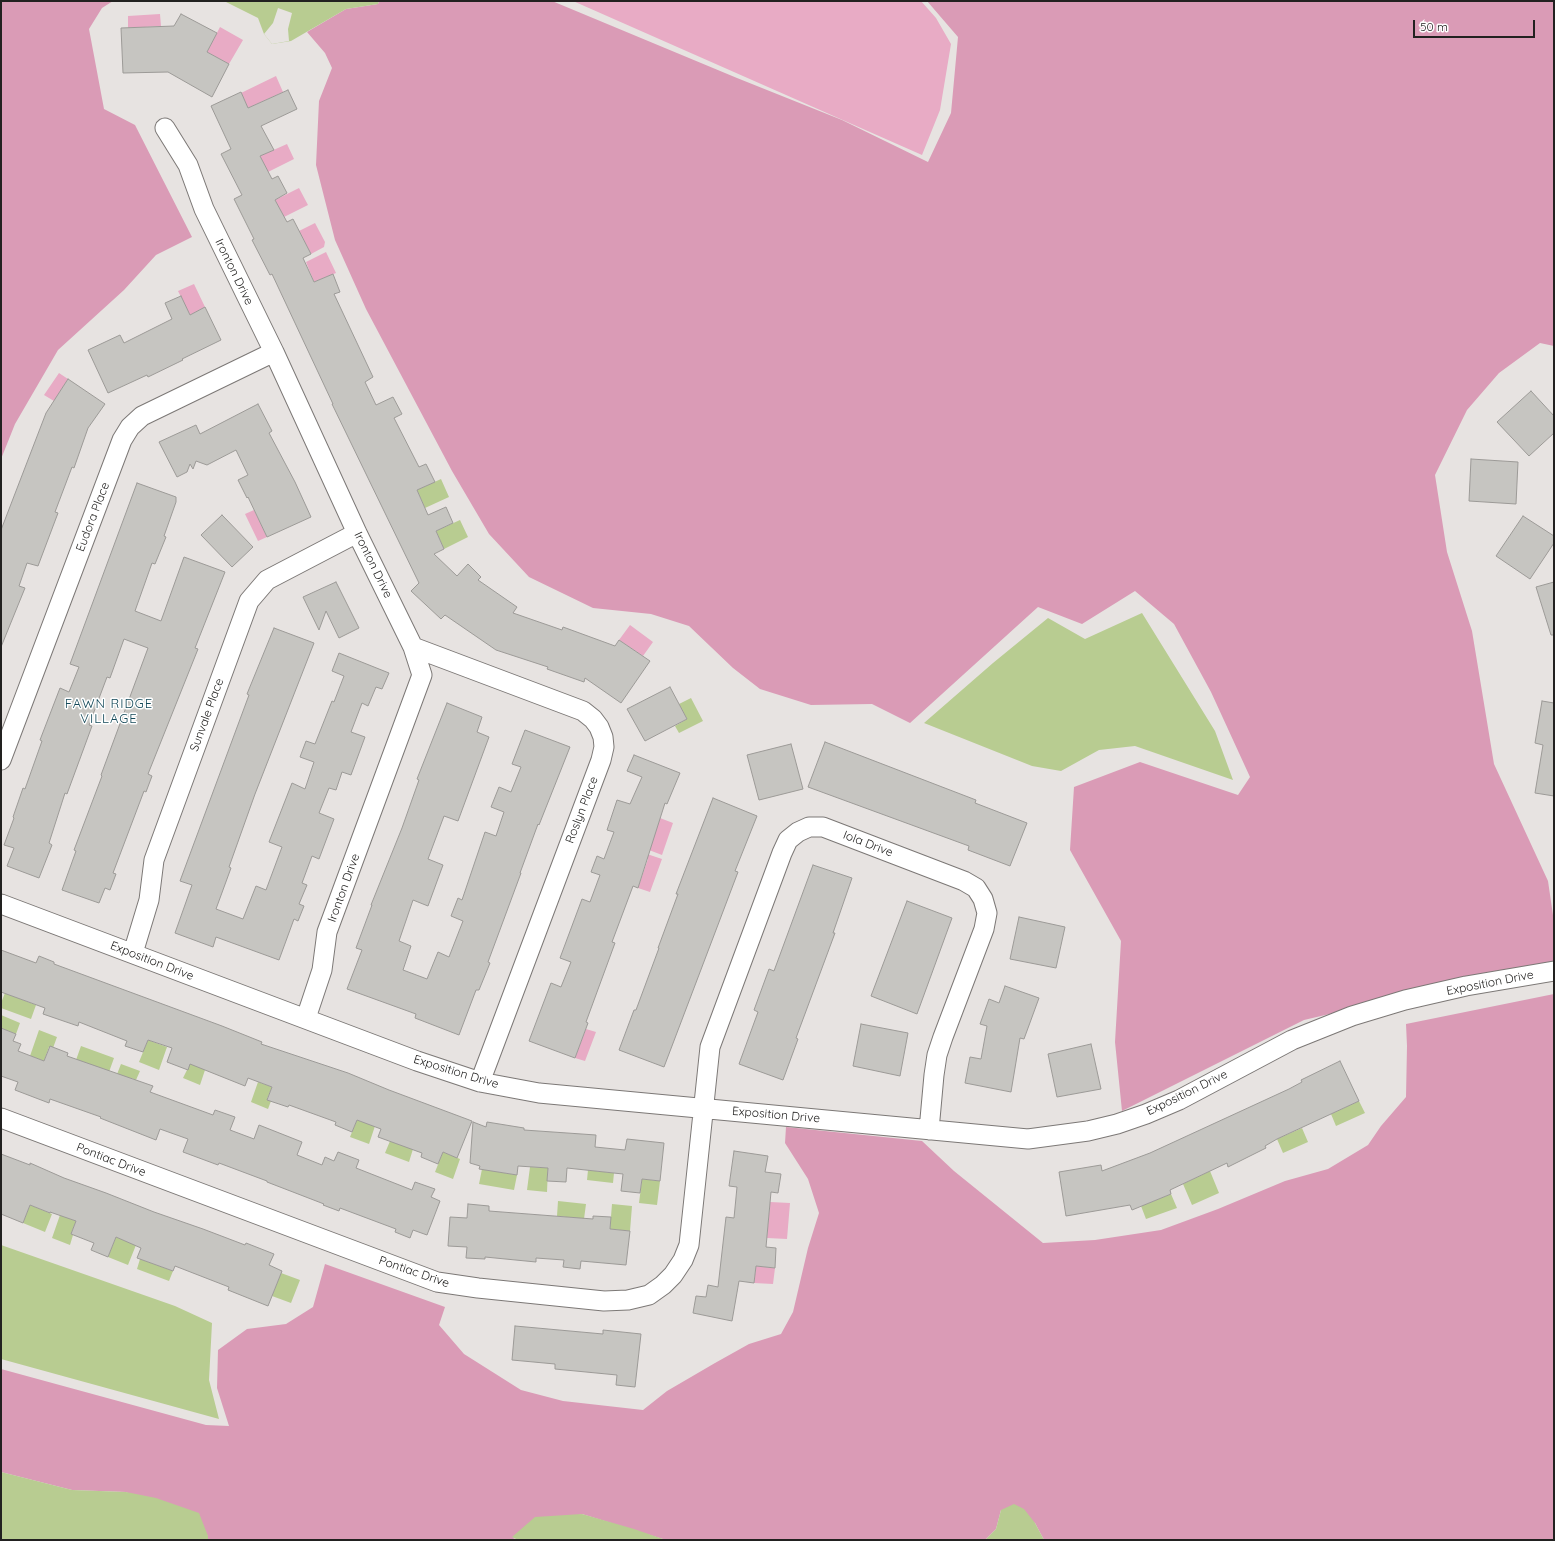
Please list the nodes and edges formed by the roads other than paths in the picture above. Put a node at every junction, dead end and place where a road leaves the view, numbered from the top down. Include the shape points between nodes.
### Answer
1 (165, 128) dead end
2 (274, 352) junction
3 (357, 533) junction
4 (413, 647) junction
5 (1, 760) edge
6 (1, 904) edge
7 (133, 953) junction
8 (1554, 971) edge
9 (306, 1018) junction
10 (480, 1082) junction
11 (703, 1108) junction
12 (1, 1118) edge
13 (929, 1130) junction

1 - 2 street, Ironton Drive via 188,165 204,209
2 - 3 street, Ironton Drive
2 - 5 street, Eudora Place via 142,416 130,427 122,440
3 - 4 street, Ironton Drive
3 - 7 street, Sunvale Place via 267,580 249,601 154,860 149,900
4 - 9 street, Ironton Drive via 422,675 327,932 322,970
4 - 10 street, Roslyn Place via 583,711 593,719 603,736 601,760
6 - 7 street, Exposition Drive
7 - 9 street, Exposition Drive
8 - 13 street, Exposition Drive via 1466,986 1352,1016 1285,1043 1174,1102 1117,1124 1028,1139
9 - 10 street, Exposition Drive
10 - 11 street, Exposition Drive via 539,1092
11 - 12 street, Pontiac Drive via 689,1246 683,1260 674,1275 649,1295 628,1300 604,1301 437,1282
11 - 13 street, Exposition Drive
11 - 13 street, Iola Drive via 710,1047 782,853 788,840 798,832 809,827 823,827 964,881 976,888 983,899 987,913 984,929 938,1055

